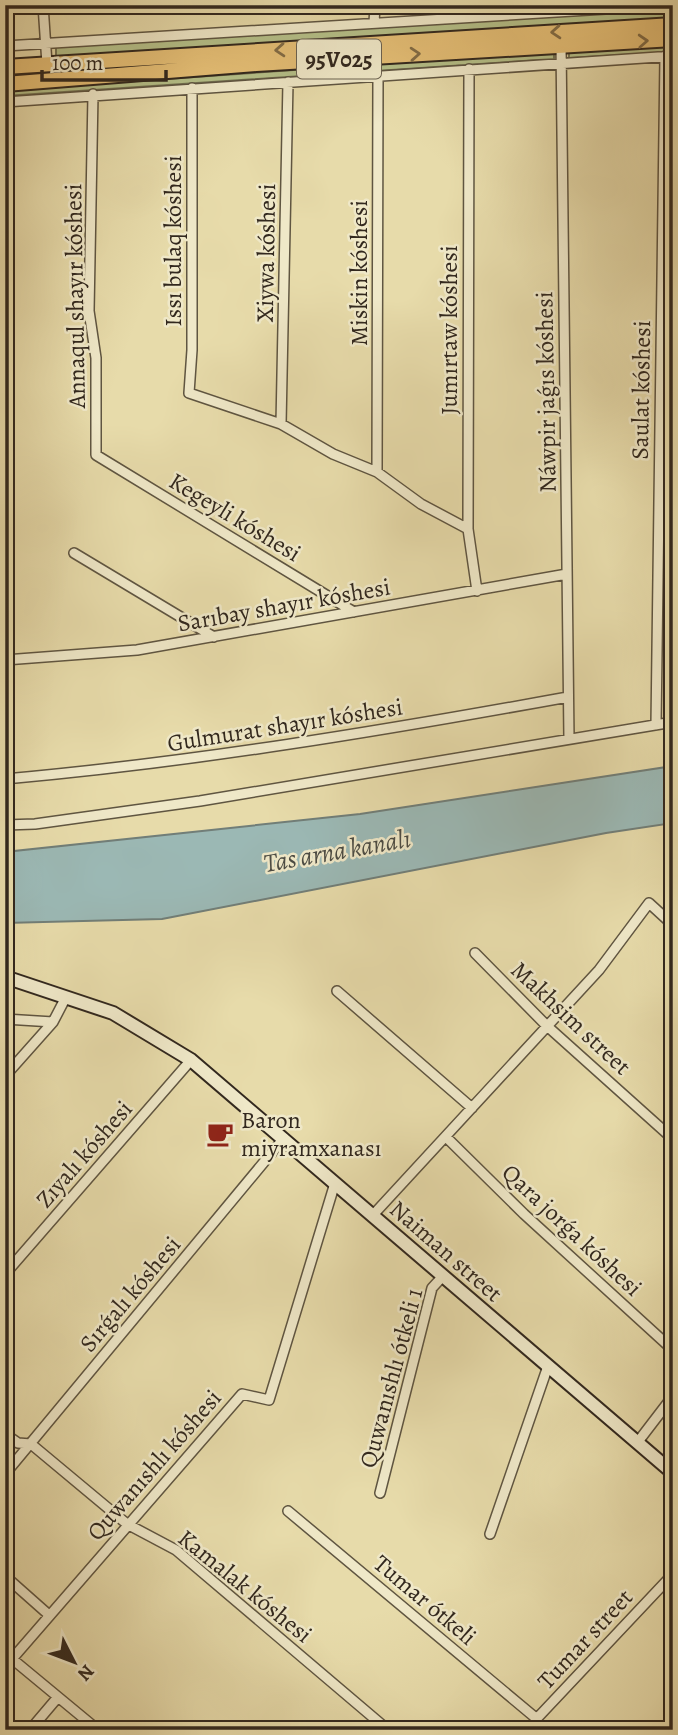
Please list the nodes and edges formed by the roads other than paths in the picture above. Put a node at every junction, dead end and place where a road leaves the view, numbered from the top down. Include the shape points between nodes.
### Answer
1 (43, 5) edge
2 (375, 5) edge
3 (671, 5) edge
4 (576, 8) edge
5 (374, 23) junction
6 (673, 24) edge
7 (673, 39) edge
8 (47, 43) junction
9 (561, 45) junction
10 (5, 46) edge
11 (669, 56) edge
12 (563, 63) junction
13 (47, 64) junction
14 (5, 67) edge
15 (469, 69) junction
16 (378, 75) junction
17 (288, 82) junction
18 (5, 84) edge
19 (192, 88) junction
20 (93, 94) junction
21 (5, 102) edge
22 (281, 424) junction
23 (96, 455) joint
24 (377, 472) junction
25 (468, 529) junction
26 (74, 553) dead end
27 (567, 574) junction
28 (477, 592) junction
29 (354, 612) junction
30 (214, 637) junction
31 (5, 660) edge
32 (569, 697) junction
33 (673, 722) edge
34 (656, 724) junction
35 (569, 739) junction
36 (5, 779) edge
37 (5, 825) edge
38 (673, 925) edge
39 (475, 953) dead end
40 (5, 977) edge
41 (337, 991) dead end
42 (66, 997) junction
43 (5, 1019) edge
44 (53, 1023) junction
45 (547, 1026) junction
46 (191, 1060) junction
47 (5, 1076) edge
48 (472, 1108) junction
49 (446, 1137) junction
50 (284, 1138) junction
51 (673, 1139) edge
52 (335, 1183) junction
53 (373, 1215) junction
54 (5, 1274) edge
55 (443, 1276) junction
56 (673, 1350) edge
57 (548, 1366) junction
58 (673, 1396) edge
59 (5, 1433) edge
60 (637, 1443) junction
61 (31, 1444) junction
62 (5, 1474) edge
63 (673, 1474) edge
64 (380, 1493) dead end
65 (288, 1511) dead end
66 (127, 1524) junction
67 (490, 1534) dead end
68 (673, 1574) edge
69 (5, 1576) edge
70 (49, 1615) junction
71 (9, 1656) edge
72 (58, 1697) junction
73 (537, 1719) junction
74 (30, 1730) edge
75 (98, 1730) edge
76 (388, 1730) edge
77 (526, 1730) edge

1 - 8 street
2 - 5 street
3 - 4 street
4 - 5 street
5 - 8 street
6 -> 13 main road, 95V025
9 -> 7 main road, 95V025
8 - 10 street
8 - 13 street
9 - 12 street, Náwpir jaǵıs kóshesi
18 -> 9 main road, 95V025
11 - 12 street
11 - 34 street, Saulat kóshesi
12 - 15 street
12 - 27 street, Náwpir jaǵıs kóshesi
13 - 14 main road, 95V025
15 - 16 street
15 - 25 street, Jumırtaw kóshesi
16 - 17 street
16 - 24 street, Miskin kóshesi
17 - 19 street
17 - 22 street, Xiywa kóshesi
19 - 20 street
19 - 22 street, Issı bulaq kóshesi via 189,393
20 - 21 street
20 - 23 street, Annaqul shayır kóshesi via 89,311 96,358
22 - 24 street via 333,454
23 - 29 street, Kegeyli kóshesi
24 - 25 street via 421,504
25 - 28 street, Jumırtaw kóshesi
26 - 30 street
27 - 28 street, Sarıbay shayır kóshesi
27 - 32 street, Náwpir jaǵıs kóshesi
28 - 29 street, Sarıbay shayır kóshesi
29 - 30 street, Sarıbay shayır kóshesi
30 - 31 street, Sarıbay shayır kóshesi via 137,650
32 - 35 street, Náwpir jaǵıs kóshesi
32 - 36 street, Gulmurat shayır kóshesi via 343,738
33 - 34 street
34 - 35 street
35 - 37 street via 213,799
38 - 45 street via 649,903 599,970
39 - 45 street, Makhsim street
40 - 42 main road, Naiman street
41 - 48 street
42 - 44 street
42 - 46 main road, Naiman street via 113,1013
43 - 44 street
44 - 47 street
45 - 48 street
45 - 51 street, Makhsim street
46 - 50 main road, Naiman street
46 - 54 street, Zıyalı kóshesi
48 - 49 street
49 - 53 street
49 - 56 street, Qara jorǵa kóshesi
50 - 52 main road, Naiman street
50 - 61 street, Sırǵalı kóshesi
52 - 53 main road, Naiman street
52 - 66 street, Quwanıshlı kóshesi via 269,1400 242,1394
53 - 55 main road, Naiman street
55 - 57 main road, Naiman street
55 - 64 street, Quwanıshlı ótkeli 1 via 432,1288
57 - 60 main road, Naiman street
57 - 67 street
58 - 60 street
59 - 61 street, Kamalak kóshesi via 18,1444
60 - 63 main road, Naiman street
61 - 62 street, Sırǵalı kóshesi
61 - 66 street, Kamalak kóshesi
65 - 73 street, Tumar ótkeli
66 - 70 street, Quwanıshlı kóshesi
66 - 76 street, Kamalak kóshesi via 176,1550
68 - 73 street, Tumar street
69 - 70 street
70 - 71 street, Quwanıshlı kóshesi
71 - 72 street
72 - 74 street
72 - 75 street
73 - 77 street, Tumar street

